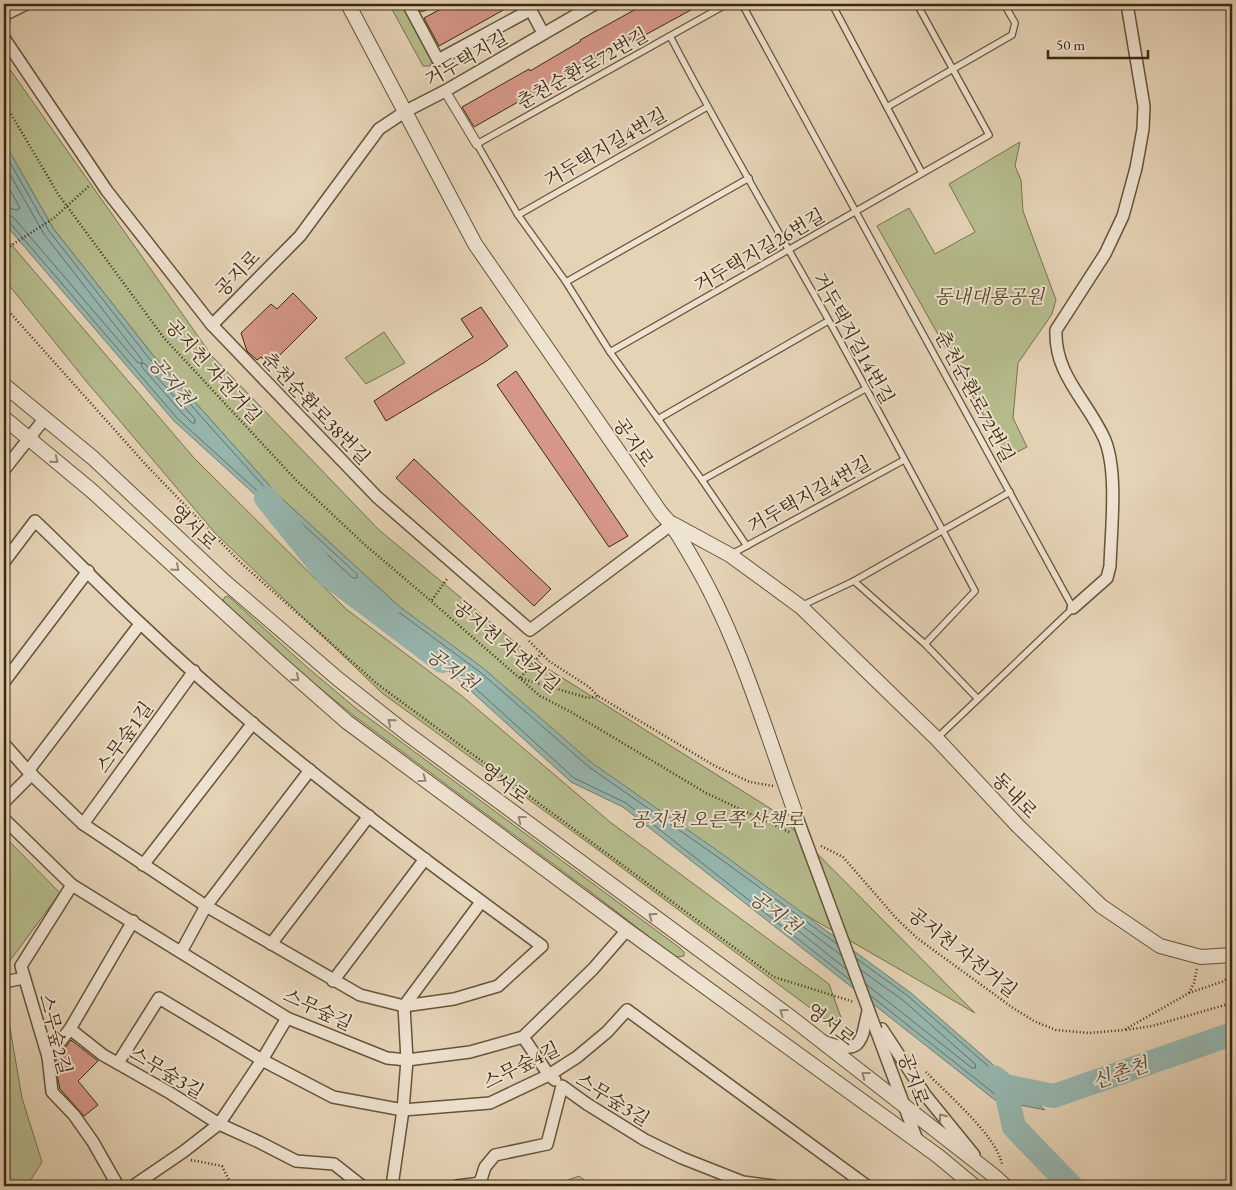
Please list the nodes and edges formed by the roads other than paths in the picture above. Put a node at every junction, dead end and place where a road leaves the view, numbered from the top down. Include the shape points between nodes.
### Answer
1 (26, 4) edge
2 (348, 4) edge
3 (408, 4) edge
4 (595, 4) edge
5 (727, 4) edge
6 (742, 4) edge
7 (832, 4) edge
8 (917, 4) edge
9 (1004, 4) edge
10 (1127, 4) edge
11 (529, 7) edge
12 (4, 15) edge
13 (543, 33) junction
14 (670, 36) junction
15 (4, 38) edge
16 (953, 69) junction
17 (445, 91) junction
18 (707, 107) junction
19 (888, 107) junction
20 (406, 112) junction
21 (477, 144) junction
22 (922, 173) junction
23 (749, 178) junction
24 (857, 211) junction
25 (518, 214) junction
26 (788, 250) junction
27 (566, 282) junction
28 (828, 321) junction
29 (212, 325) junction
30 (610, 352) junction
31 (4, 384) edge
32 (865, 389) junction
33 (4, 418) edge
34 (45, 418) junction
35 (658, 419) junction
36 (29, 438) junction
37 (904, 460) junction
38 (4, 470) edge
39 (114, 478) junction
40 (702, 480) junction
41 (1010, 492) junction
42 (95, 494) junction
43 (672, 524) junction
44 (943, 531) junction
45 (747, 546) junction
46 (730, 555) junction
47 (4, 562) edge
48 (88, 572) junction
49 (854, 581) junction
50 (801, 606) junction
51 (1073, 608) junction
52 (140, 624) junction
53 (925, 644) junction
54 (194, 671) junction
55 (4, 682) edge
56 (978, 699) junction
57 (253, 723) junction
58 (937, 739) junction
59 (4, 744) edge
60 (310, 770) junction
61 (30, 773) junction
62 (4, 802) edge
63 (795, 812) joint
64 (370, 816) junction
65 (4, 818) edge
66 (83, 824) junction
67 (425, 859) junction
68 (143, 865) junction
69 (72, 885) junction
70 (481, 902) junction
71 (206, 906) junction
72 (133, 921) junction
73 (627, 930) junction
74 (271, 944) junction
75 (181, 952) junction
76 (1232, 956) edge
77 (24, 978) junction
78 (333, 980) junction
79 (4, 982) edge
80 (404, 1006) junction
81 (863, 1007) junction
82 (287, 1018) junction
83 (70, 1029) junction
84 (879, 1030) junction
85 (523, 1037) junction
86 (822, 1041) junction
87 (48, 1057) junction
88 (262, 1060) junction
89 (407, 1060) junction
90 (118, 1063) junction
91 (549, 1075) junction
92 (562, 1086) junction
93 (904, 1105) junction
94 (403, 1110) junction
95 (219, 1124) junction
96 (917, 1140) junction
97 (984, 1168) junction
98 (118, 1186) edge
99 (133, 1186) edge
100 (362, 1186) edge
101 (392, 1186) edge
102 (457, 1186) edge
103 (774, 1186) edge
104 (867, 1186) edge
105 (974, 1186) edge
106 (1005, 1186) edge

1 - 12 street
2 - 20 street, 공지로
3 - 11 street via 438,60
4 - 13 street, 거두택지길
5 - 14 lane, 춘천순환로72번길
6 - 24 lane, 춘천순환로72번길
7 - 19 lane
8 - 16 lane, 거두택지길26번길
9 - 16 lane via 1015,23 1012,36
10 - 51 street via 1144,106 1136,168 1123,216 1105,254 1056,330 1055,343 1065,374 1104,439 1112,463 1107,578
11 - 13 street
13 - 17 street, 거두택지길
14 - 18 lane, 거두택지길14번길
14 - 21 lane, 춘천순환로72번길
15 - 29 street, 춘천순환로38번길 via 107,192
16 - 19 lane
16 - 22 lane, 거두택지길26번길 via 989,134
17 - 20 street, 거두택지길
17 - 21 street, 거두택지길4번길
18 - 23 lane, 거두택지길14번길
18 - 25 lane, 거두택지길4번길
19 - 22 lane
20 - 29 street, 공지로 via 379,128 300,236
20 - 43 street, 공지로 via 475,244 661,513
21 - 25 lane, 거두택지길4번길
22 - 24 lane, 거두택지길26번길
23 - 26 lane, 거두택지길14번길
23 - 27 lane
24 - 26 lane, 거두택지길26번길
24 - 41 lane, 춘천순환로72번길
25 - 27 lane, 거두택지길4번길
26 - 28 lane, 거두택지길14번길
26 - 30 lane, 거두택지길26번길
27 - 30 lane, 거두택지길4번길
28 - 32 lane, 거두택지길14번길
28 - 35 lane
29 - 43 street, 춘천순환로38번길 via 377,497 530,630
30 - 35 lane, 거두택지길4번길
31 - 34 street, 영서로
32 - 37 lane, 거두택지길14번길
32 - 40 lane
33 - 36 street
34 - 36 street
34 - 39 street, 영서로
35 - 40 lane, 거두택지길4번길
36 - 38 street
36 -> 42 street
37 - 44 lane, 거두택지길14번길
37 - 45 lane, 거두택지길4번길
39 - 42 street via 99,479
86 -> 39 street, 영서로 via 338,679 224,581
40 - 45 lane, 거두택지길4번길
41 - 44 lane
41 - 51 lane, 춘천순환로72번길
42 -> 73 street via 347,722
43 - 46 street, 동내로
43 - 63 street, 공지로 via 709,586 738,655
44 - 49 lane
44 - 53 lane, 거두택지길14번길 via 975,591
45 - 46 lane
46 - 50 street, 동내로
47 - 48 street via 36,521
48 - 52 street
48 - 55 street
49 - 50 lane
49 - 53 lane
50 - 58 street, 동내로
51 - 56 lane
52 - 54 street
52 - 61 street
53 - 56 lane
54 - 57 street
54 - 66 street, 스무숲1길
56 - 58 lane
57 - 60 street
57 - 68 street
58 - 76 street, 동내로 via 1018,826 1101,906 1160,946 1201,957
59 - 61 street
60 - 64 street
60 - 71 street
61 - 62 street
61 - 66 street
63 - 81 street, bridge
64 - 67 street
64 - 74 street
65 - 69 street, 스무숲길
66 - 68 street
67 - 70 street
67 - 78 street
68 - 71 street
69 - 72 street, 스무숲길
69 - 77 street, 스무숲2길 via 21,966
70 - 80 street
70 - 80 street via 542,946 498,986 454,999
71 - 74 street
71 - 75 street
72 - 75 street, 스무숲길
72 - 83 street
73 - 85 street, 스무숲길 via 593,969
73 - 96 street
74 - 78 street
75 - 82 street, 스무숲길
77 - 79 street
77 - 87 street, 스무숲2길
78 - 80 street via 360,995
80 - 89 street
81 - 84 street, bridge
81 - 86 street, bridge via 863,1033 858,1044 837,1046
82 - 88 street
82 - 89 street, 스무숲길 via 387,1058
83 - 87 street
83 - 90 street, 스무숲3길
84 - 93 street, 공지로
97 -> 84 street via 926,1096
85 - 89 street, 스무숲길 via 470,1052
85 - 91 street
93 -> 86 street, 영서로
87 - 98 street, 스무숲2길 via 52,1092 93,1142
88 - 90 street, 스무숲4길 via 159,998
88 - 94 street, 스무숲4길 via 333,1097
88 - 95 street
89 - 94 street
90 - 95 street, 스무숲3길
91 - 92 street
91 - 94 street, 스무숲4길 via 490,1103
91 - 104 street, 스무숲4길 via 577,1057 627,1010
92 - 102 street, 스무숲3길 via 548,1144 495,1155 485,1167 480,1183
92 - 103 street, 스무숲3길 via 645,1140 682,1158 742,1182
93 - 96 street, 공지로
93 - 97 street, 영서로
94 - 101 street
95 - 99 street
95 - 100 street, 스무숲3길 via 296,1161 334,1164
96 - 105 street
97 - 106 street, 영서로

